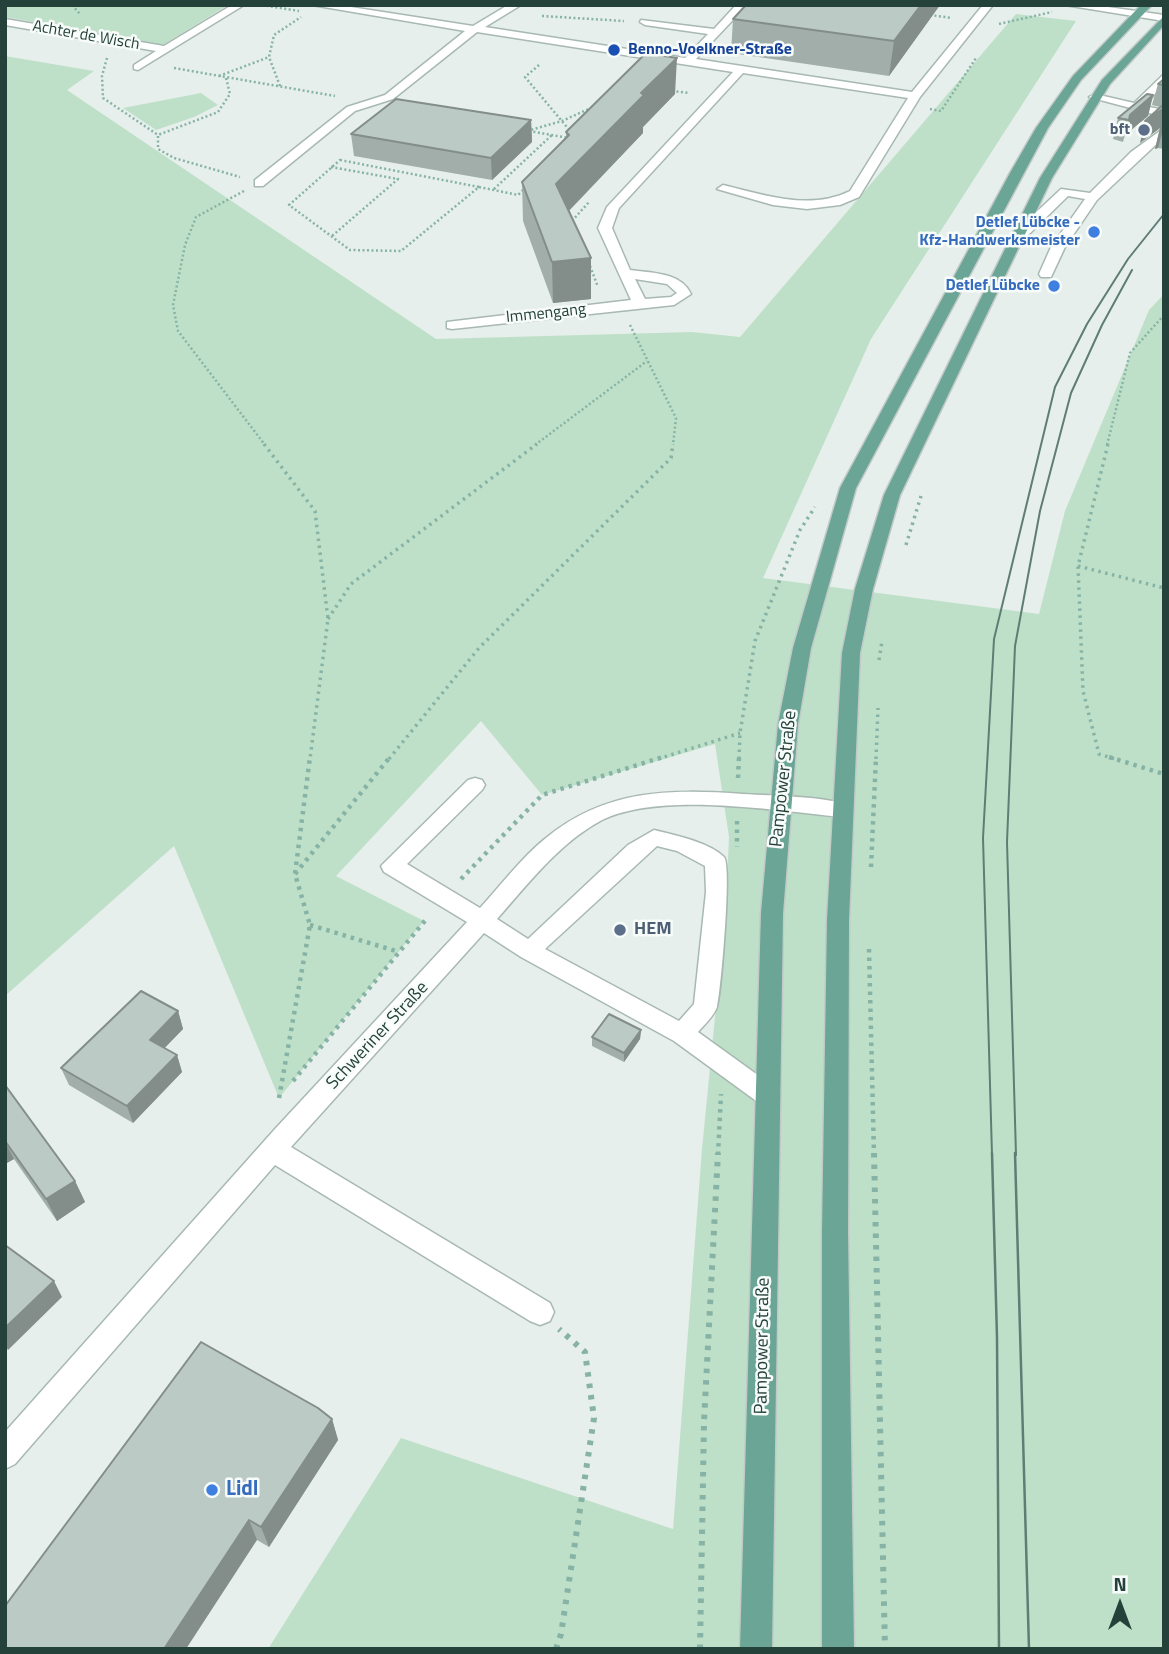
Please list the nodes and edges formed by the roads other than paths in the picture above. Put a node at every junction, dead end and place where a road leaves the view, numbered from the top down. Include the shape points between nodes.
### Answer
1 (239, 5) edge
2 (317, 5) edge
3 (516, 5) edge
4 (742, 5) edge
5 (988, 5) edge
6 (1070, 5) edge
7 (1143, 10) edge
8 (1164, 19) edge
9 (5, 22) edge
10 (645, 22) road end
11 (476, 29) junction
12 (716, 32) junction
13 (166, 50) junction
14 (688, 61) junction
15 (141, 65) road end
16 (741, 69) junction
17 (1164, 77) edge
18 (915, 96) junction
19 (1095, 97) junction
20 (370, 103) junction
21 (1137, 107) junction
22 (397, 109) edge
23 (1159, 116) edge
24 (1164, 131) edge
25 (1124, 146) dead end
26 (1113, 177) junction
27 (259, 183) road end
28 (723, 189) dead end
29 (1093, 197) junction
30 (1017, 238) junction
31 (625, 273) junction
32 (1046, 275) dead end
33 (640, 303) junction
34 (452, 325) dead end
35 (475, 785) dead end
36 (780, 805) junction
37 (842, 810) junction
38 (483, 921) junction
39 (530, 951) junction
40 (682, 1034) junction
41 (768, 1096) junction
42 (273, 1150) junction
43 (540, 1312) road end
44 (5, 1454) edge
45 (756, 1649) edge
46 (838, 1649) edge

1 - 13 street
2 - 11 street
3 - 11 street
4 - 12 street
5 - 18 street
6 - 7 street
7 - 8 street
7 - 36 main road, Pampower Straße via 1077,78 1042,128 848,488 802,648
8 - 19 main road
9 - 13 street, Achter de Wisch
10 - 12 street
11 - 14 street
11 - 20 street via 389,97
12 - 14 street
13 - 15 street
14 - 16 street
16 - 18 street
16 - 31 street via 613,207 605,228
17 - 21 street
18 - 28 street via 855,194 841,203 810,205
19 - 21 street
19 - 30 main road via 1046,178
20 - 22 street
20 - 27 street via 351,109
21 - 23 street
24 - 26 street
25 - 26 street
26 - 29 street
29 - 30 street via 1065,192
29 - 32 street via 1058,247
30 - 37 main road via 892,495 864,589 852,653
31 - 33 street
31 - 33 street, Immengang via 671,281 684,293 674,301
33 - 34 street, Immengang
35 - 38 street via 392,866
36 - 37 street, Schweriner Straße
36 - 38 street, Schweriner Straße via 649,800 599,813 552,844
36 - 41 main road, Pampower Straße via 772,913
37 - 46 main road via 835,1219
38 - 39 street
38 - 42 street, Schweriner Straße
39 - 40 street
39 - 40 street via 654,838 684,845 716,862 705,1007
40 - 41 street
41 - 45 main road, Pampower Straße
42 - 43 street
42 - 44 street, Schweriner Straße

